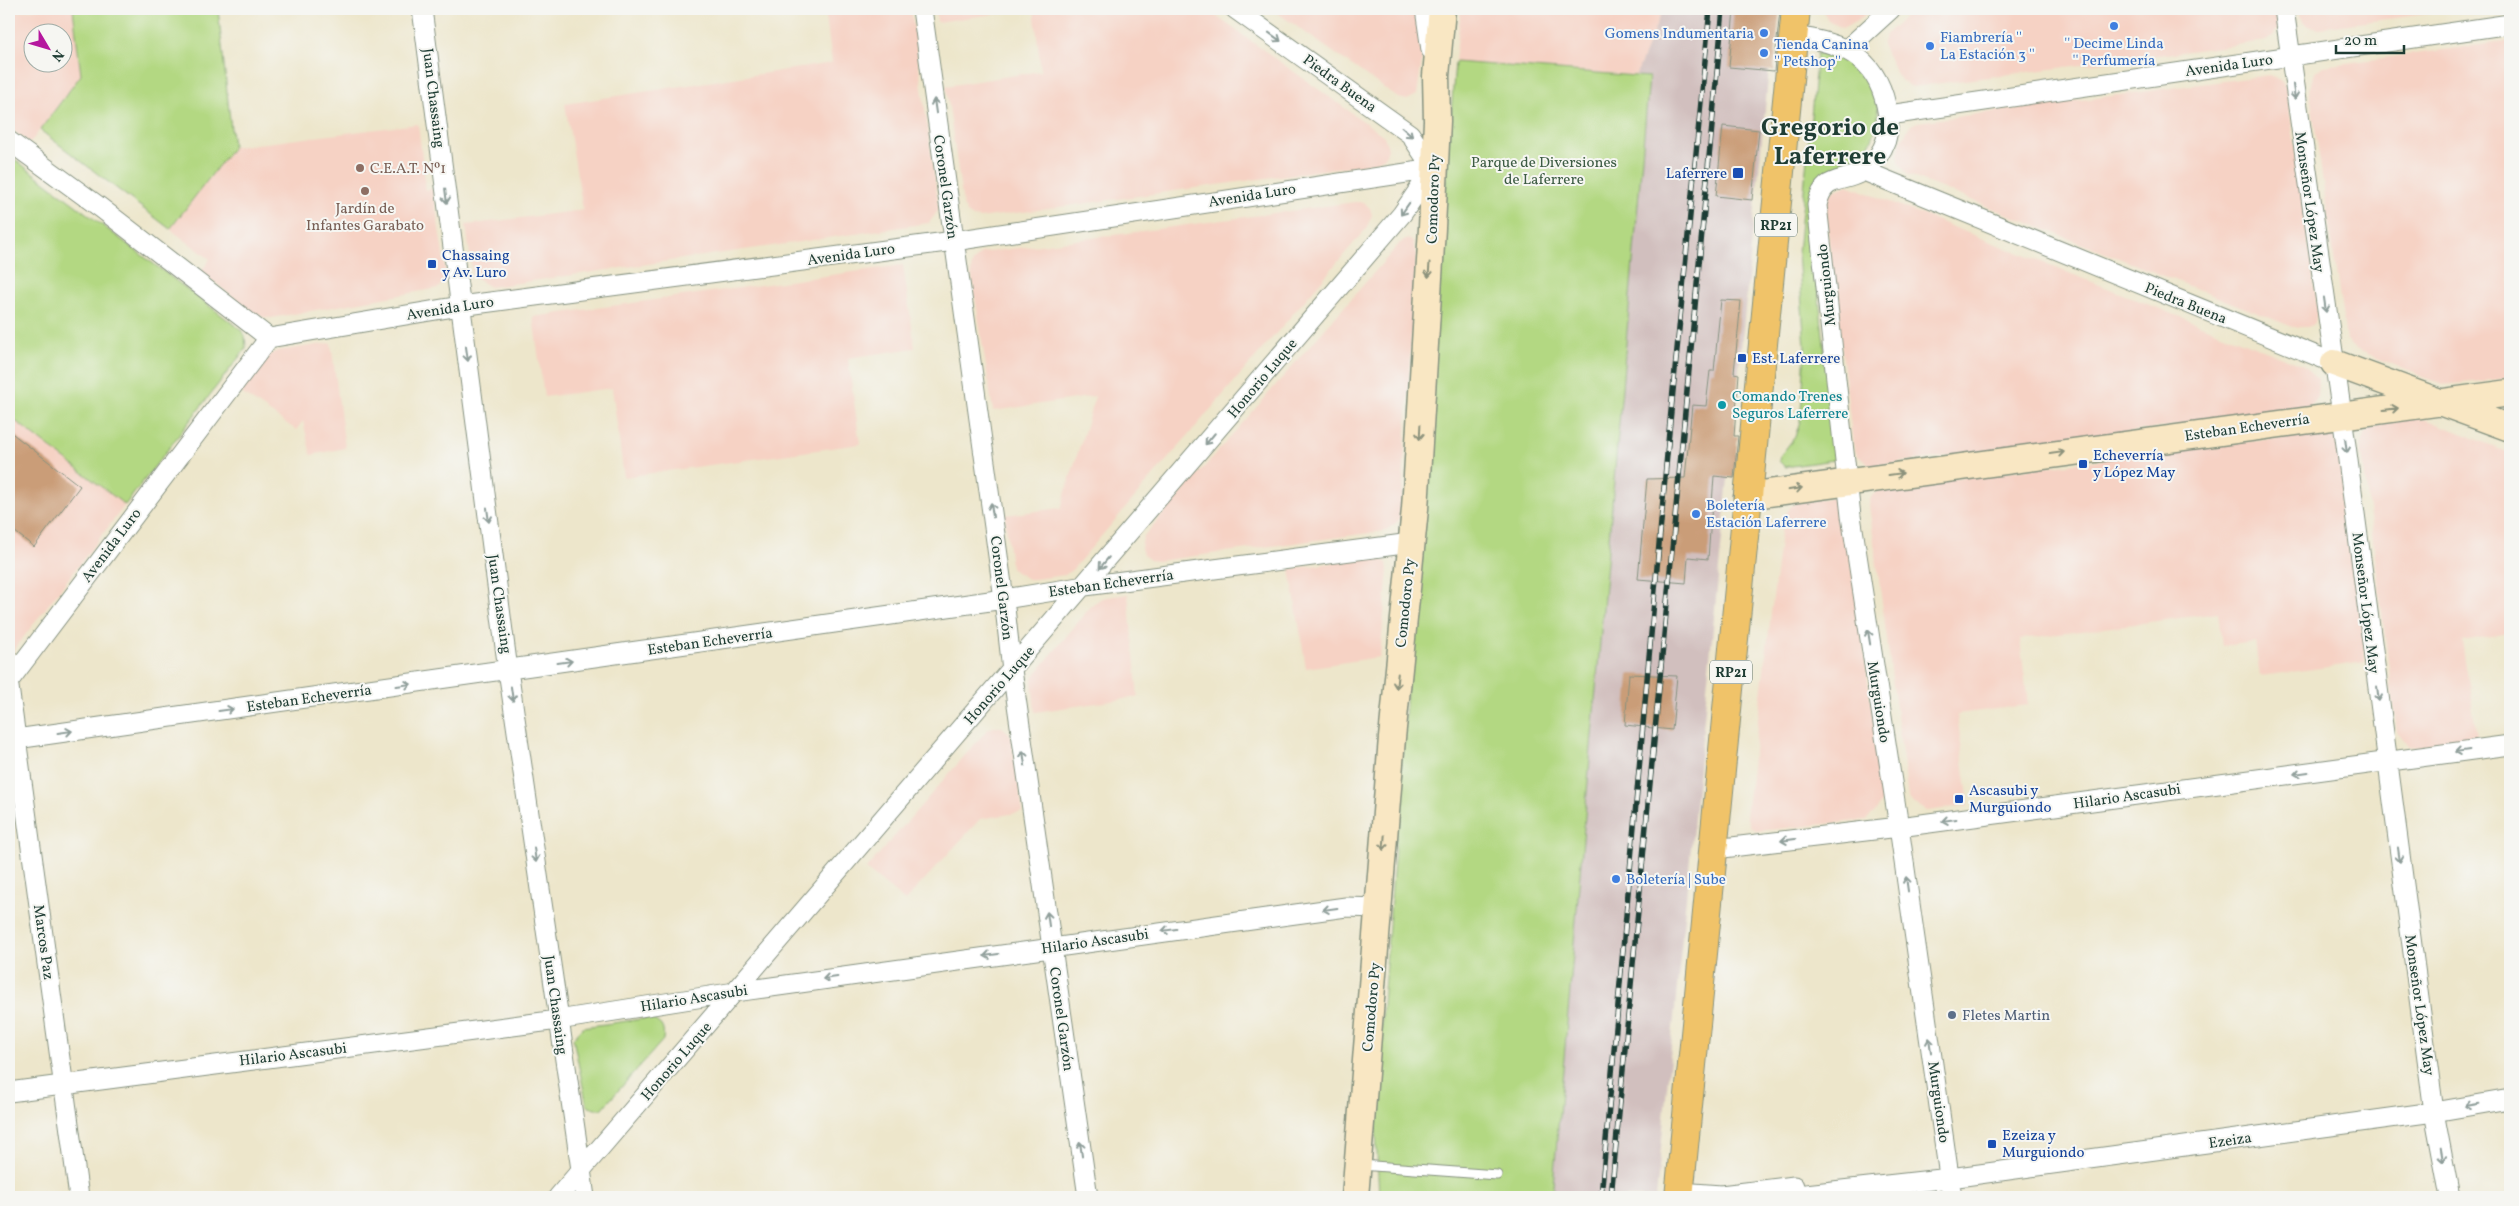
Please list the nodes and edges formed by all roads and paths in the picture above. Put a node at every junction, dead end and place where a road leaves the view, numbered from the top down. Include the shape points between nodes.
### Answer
1 (422, 9) edge
2 (922, 9) edge
3 (1236, 9) edge
4 (1425, 9) edge
5 (1442, 9) edge
6 (1796, 9) edge
7 (1891, 9) edge
8 (2284, 9) edge
9 (2510, 24) edge
10 (1794, 36) junction
11 (1846, 50) junction
12 (2289, 56) junction
13 (1436, 76) junction
14 (1889, 115) junction
15 (9, 141) edge
16 (1433, 169) junction
17 (1864, 171) junction
18 (954, 241) junction
19 (460, 306) junction
20 (269, 338) junction
21 (2334, 363) junction
22 (2510, 393) edge
23 (2438, 403) junction
24 (2342, 415) junction
25 (2510, 428) edge
26 (1847, 481) junction
27 (1747, 496) junction
28 (1411, 543) junction
29 (1085, 586) junction
30 (1004, 599) junction
31 (508, 670) junction
32 (1012, 670) junction
33 (9, 681) edge
34 (9, 687) edge
35 (13, 740) edge
36 (2510, 745) edge
37 (2386, 762) junction
38 (1899, 827) junction
39 (1715, 849) junction
40 (1379, 908) junction
41 (1052, 946) junction
42 (735, 992) junction
43 (558, 1020) junction
44 (64, 1084) junction
45 (9, 1092) edge
46 (2510, 1099) edge
47 (2434, 1112) junction
48 (1358, 1165) junction
49 (582, 1169) junction
50 (1497, 1175) dead end
51 (1950, 1178) junction
52 (1680, 1194) edge
53 (80, 1197) edge
54 (558, 1197) edge
55 (585, 1197) edge
56 (1088, 1197) edge
57 (1355, 1197) edge
58 (1779, 1197) edge
59 (1952, 1197) edge
60 (2450, 1197) edge

1 -> 19 street, Juan Chassaing
18 -> 2 street, Coronel Garzón
3 -> 16 street, Piedra Buena via 1410,134
4 - 13 street
5 - 13 main road, Comodoro Py
6 - 10 main road, RP21
7 - 11 street
8 - 12 street, Monseñor López May
9 - 12 street, Avenida Luro
10 - 11 street via 1819,39
10 - 27 main road, RP21 via 1760,399
11 - 14 street via 1874,72
12 - 14 street, Avenida Luro
12 -> 21 street, Monseñor López May
13 - 16 main road, Comodoro Py
14 - 17 street via 1887,136 1879,154
15 - 20 street via 102,208
16 - 18 street, Avenida Luro
16 -> 28 main road, Comodoro Py
16 -> 29 street, Honorio Luque via 1402,214
17 - 21 street, Piedra Buena
17 - 26 street, Murguiondo via 1830,183 1820,194 1818,205
18 - 19 street, Avenida Luro
30 -> 18 street, Coronel Garzón
19 - 20 street, Avenida Luro
19 -> 31 street, Juan Chassaing
20 - 33 street, Avenida Luro
21 - 23 main road, Piedra Buena
21 - 24 street, Monseñor López May
22 - 23 main road, Esteban Echeverría
24 -> 23 main road, Esteban Echeverría
23 - 25 main road, Piedra Buena
26 -> 24 main road, Esteban Echeverría
24 -> 37 street, Monseñor López May
27 -> 26 main road, Esteban Echeverría
38 -> 26 street, Murguiondo
27 - 39 main road, RP21
28 - 29 street, Esteban Echeverría
28 -> 40 main road, Comodoro Py
29 - 30 street, Esteban Echeverría
29 - 32 street, Honorio Luque
31 -> 30 street, Esteban Echeverría
30 - 32 street, Coronel Garzón
35 -> 31 street, Esteban Echeverría
31 -> 43 street, Juan Chassaing
41 -> 32 street, Coronel Garzón
32 - 42 street, Honorio Luque
34 - 35 street, Marcos Paz
35 - 44 street, Marcos Paz
36 -> 37 street, Hilario Ascasubi
37 -> 38 street, Hilario Ascasubi
37 -> 47 street, Monseñor López May
38 -> 39 street, Hilario Ascasubi
51 -> 38 street, Murguiondo
39 - 52 main road, RP21
40 -> 41 street, Hilario Ascasubi via 1346,906
40 - 48 main road, Comodoro Py
41 -> 42 street, Hilario Ascasubi
56 -> 41 street, Coronel Garzón
42 - 43 street, Hilario Ascasubi
42 - 49 street, Honorio Luque
43 - 44 street, Hilario Ascasubi
43 - 49 street, Juan Chassaing
44 - 45 street, Hilario Ascasubi
44 - 53 street, Marcos Paz
46 -> 47 street, Ezeiza
47 - 51 street, Ezeiza
47 -> 60 street, Monseñor López May
48 - 50 lane
48 - 57 main road, Comodoro Py
49 - 54 street, Honorio Luque
49 - 55 street, Juan Chassaing
51 - 52 street, Ezeiza via 1933,1170 1721,1195
51 - 58 street, Ezeiza
51 - 59 street, Murguiondo

